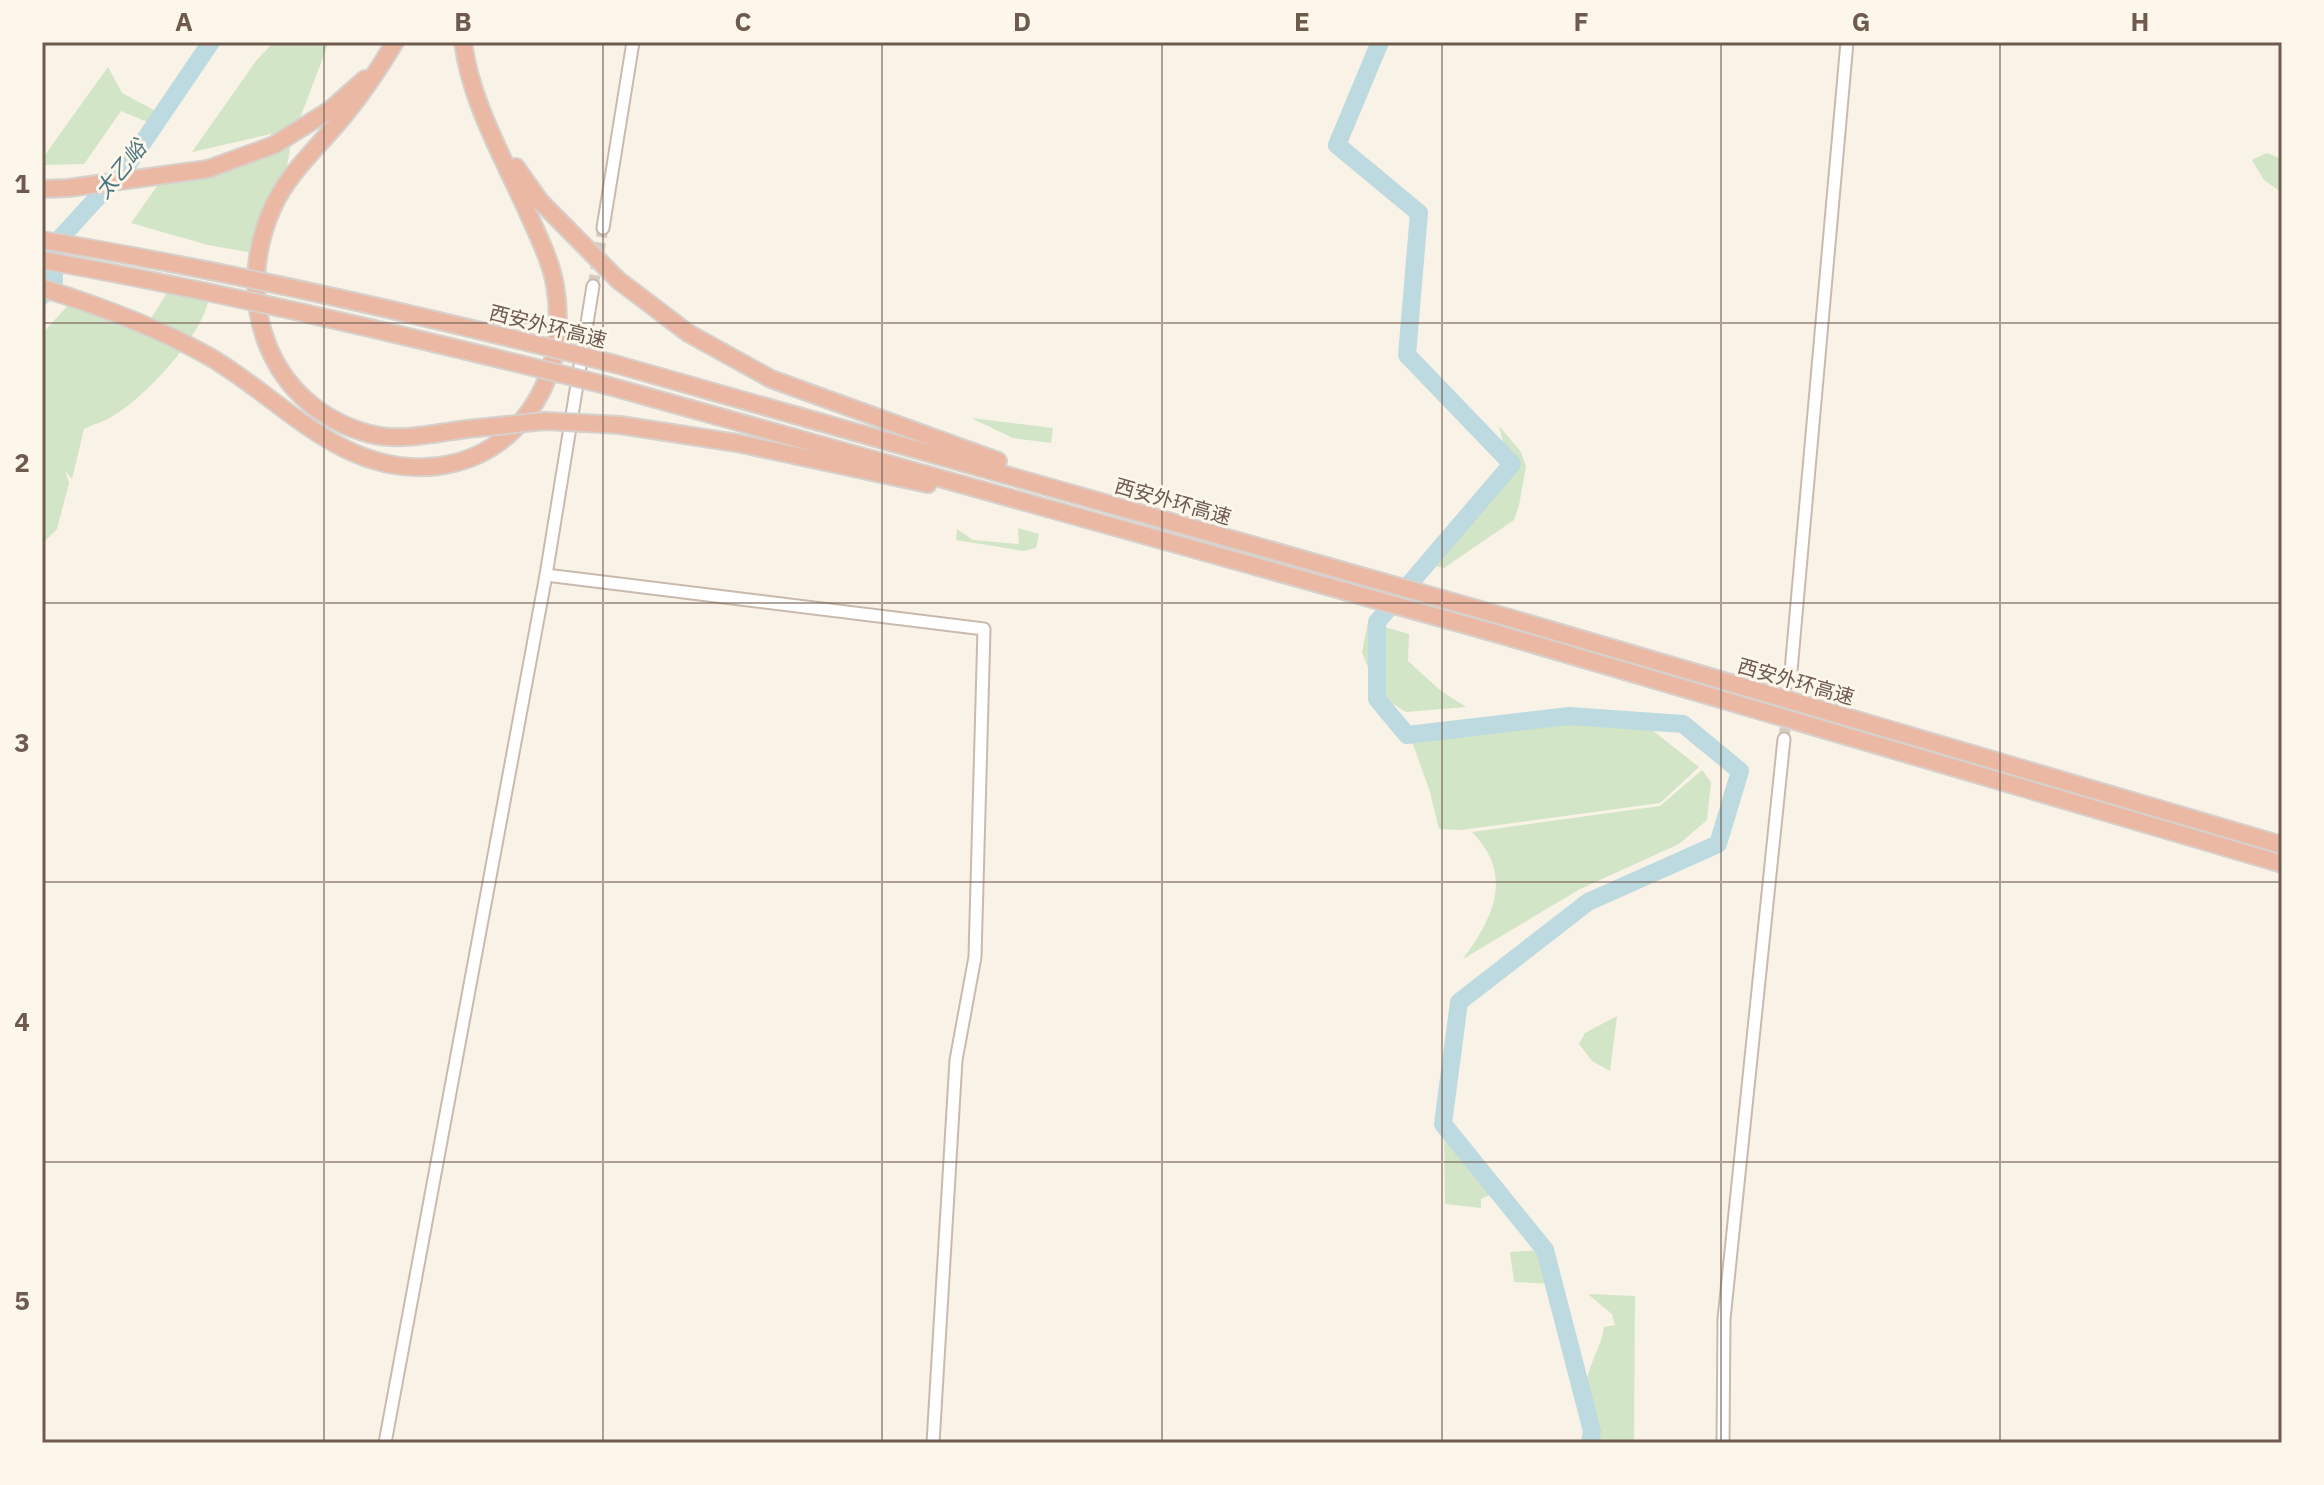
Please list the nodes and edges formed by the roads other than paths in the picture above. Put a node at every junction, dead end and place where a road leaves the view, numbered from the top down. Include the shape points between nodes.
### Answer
1 (393, 42) edge
2 (463, 42) edge
3 (633, 42) edge
4 (1847, 42) edge
5 (484, 114) junction
6 (42, 189) edge
7 (603, 228) tunnel mouth
8 (42, 240) edge
9 (42, 260) edge
10 (593, 286) tunnel mouth
11 (42, 288) edge
12 (1165, 519) junction
13 (1154, 537) junction
14 (546, 575) junction
15 (1790, 682) tunnel mouth
16 (1784, 739) tunnel mouth
17 (2282, 845) edge
18 (2282, 864) edge
19 (385, 1443) edge
20 (933, 1443) edge
21 (1723, 1443) edge

1 - 6 highway via 341,100 274,145 208,169
1 - 13 highway, bridge via 371,83 296,171 273,207 260,244 255,274 265,341 280,374 329,417 370,434 410,437 545,421 620,425 766,449
2 - 5 highway via 467,71
3 - 7 street
4 - 15 street
5 - 11 highway via 545,251 558,324 555,358 538,400 512,433 484,454 416,469 383,464 341,448 210,357 147,326
5 - 12 highway via 518,170 563,225 618,280 688,333 771,379
8 - 12 highway, 西安外环高速, bridge via 445,321
9 - 13 highway, 西安外环高速, bridge via 437,343
10 - 14 street
12 - 17 highway, 西安外环高速
13 - 18 highway, 西安外环高速
14 - 19 street
14 - 20 street via 984,629 975,957 956,1060
16 - 21 street via 1724,1319

